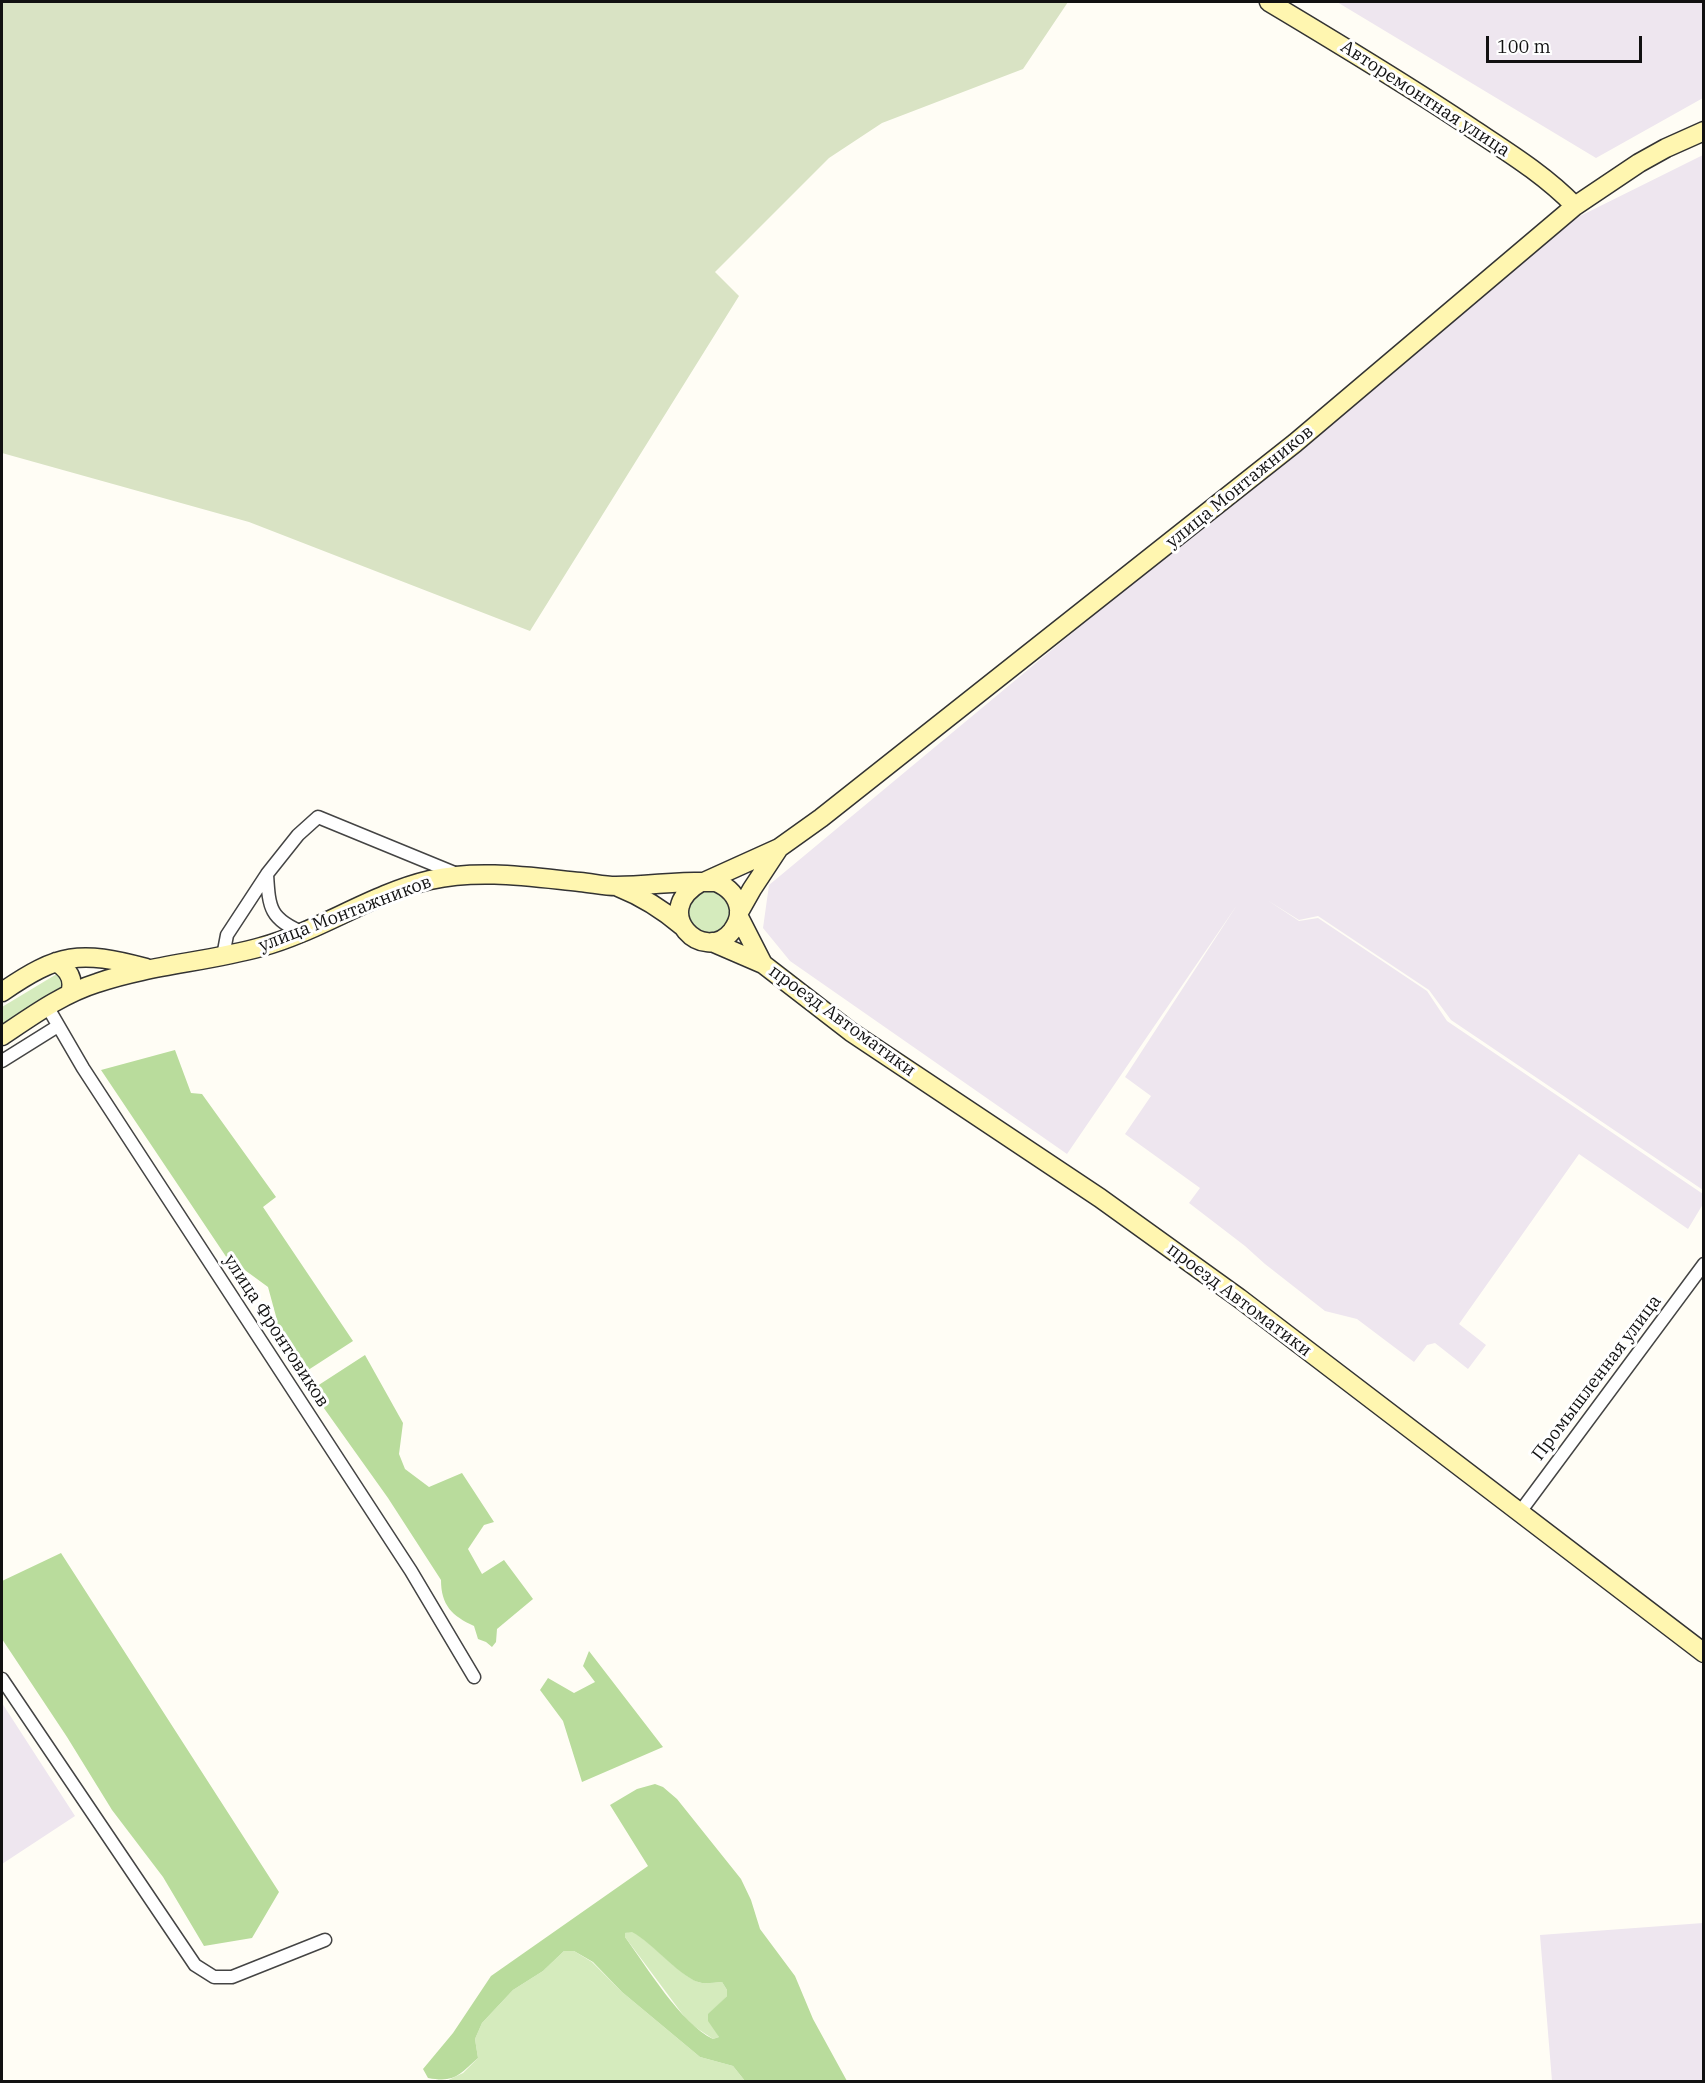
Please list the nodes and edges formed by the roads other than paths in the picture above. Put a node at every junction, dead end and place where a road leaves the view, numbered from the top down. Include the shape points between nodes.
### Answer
1 (1269, 2) edge
2 (1704, 131) edge
3 (1575, 206) junction
4 (779, 848) junction
5 (267, 874) junction
6 (460, 875) junction
7 (703, 882) junction
8 (616, 886) junction
9 (739, 914) junction
10 (682, 927) junction
11 (304, 933) junction
12 (712, 942) junction
13 (223, 956) junction
14 (56, 962) junction
15 (763, 964) junction
16 (147, 969) junction
17 (2, 992) edge
18 (70, 993) junction
19 (47, 1006) junction
20 (58, 1026) junction
21 (2, 1036) edge
22 (2, 1044) edge
23 (2, 1061) edge
24 (1704, 1264) edge
25 (1520, 1512) junction
26 (1704, 1653) edge
27 (474, 1677) dead end
28 (2, 1679) edge
29 (326, 1940) dead end

1 - 3 main road, Авторемонтная улица via 1494,143 1548,180
2 - 3 main road, улица Монтажников via 1648,158
3 - 4 main road, улица Монтажников via 1295,443
4 - 7 main road, улица Монтажников
4 - 9 main road, улица Монтажников
5 - 6 street via 318,817
5 - 11 street via 271,908 285,925
5 - 13 street via 227,935
6 - 8 main road, улица Монтажников
6 - 11 main road, улица Монтажников via 400,890
7 - 8 main road, улица Монтажников
7 - 9 main road via 716,882 733,893
7 - 10 main road via 689,889 681,900
8 - 10 main road, улица Монтажников via 644,898
9 - 12 main road via 730,934
9 - 15 main road, проезд Автоматики
10 - 12 main road via 695,939
11 - 13 main road, улица Монтажников
12 - 15 main road, проезд Автоматики
13 - 16 main road, улица Монтажников
14 - 16 main road, улица Монтажников via 90,956
14 - 17 main road, улица Монтажников
14 - 18 main road via 70,976
15 - 25 main road, проезд Автоматики via 851,1032 1100,1198 1239,1298
16 - 18 main road, улица Монтажников
18 - 19 main road, улица Монтажников
19 - 20 street, улица Фронтовиков
19 - 21 main road, улица Монтажников
20 - 23 street
20 - 27 street, улица Фронтовиков via 411,1571
21 - 22 street
24 - 25 street, Промышленная улица
25 - 26 main road, проезд Автоматики
28 - 29 street via 195,1965 214,1977 232,1977

